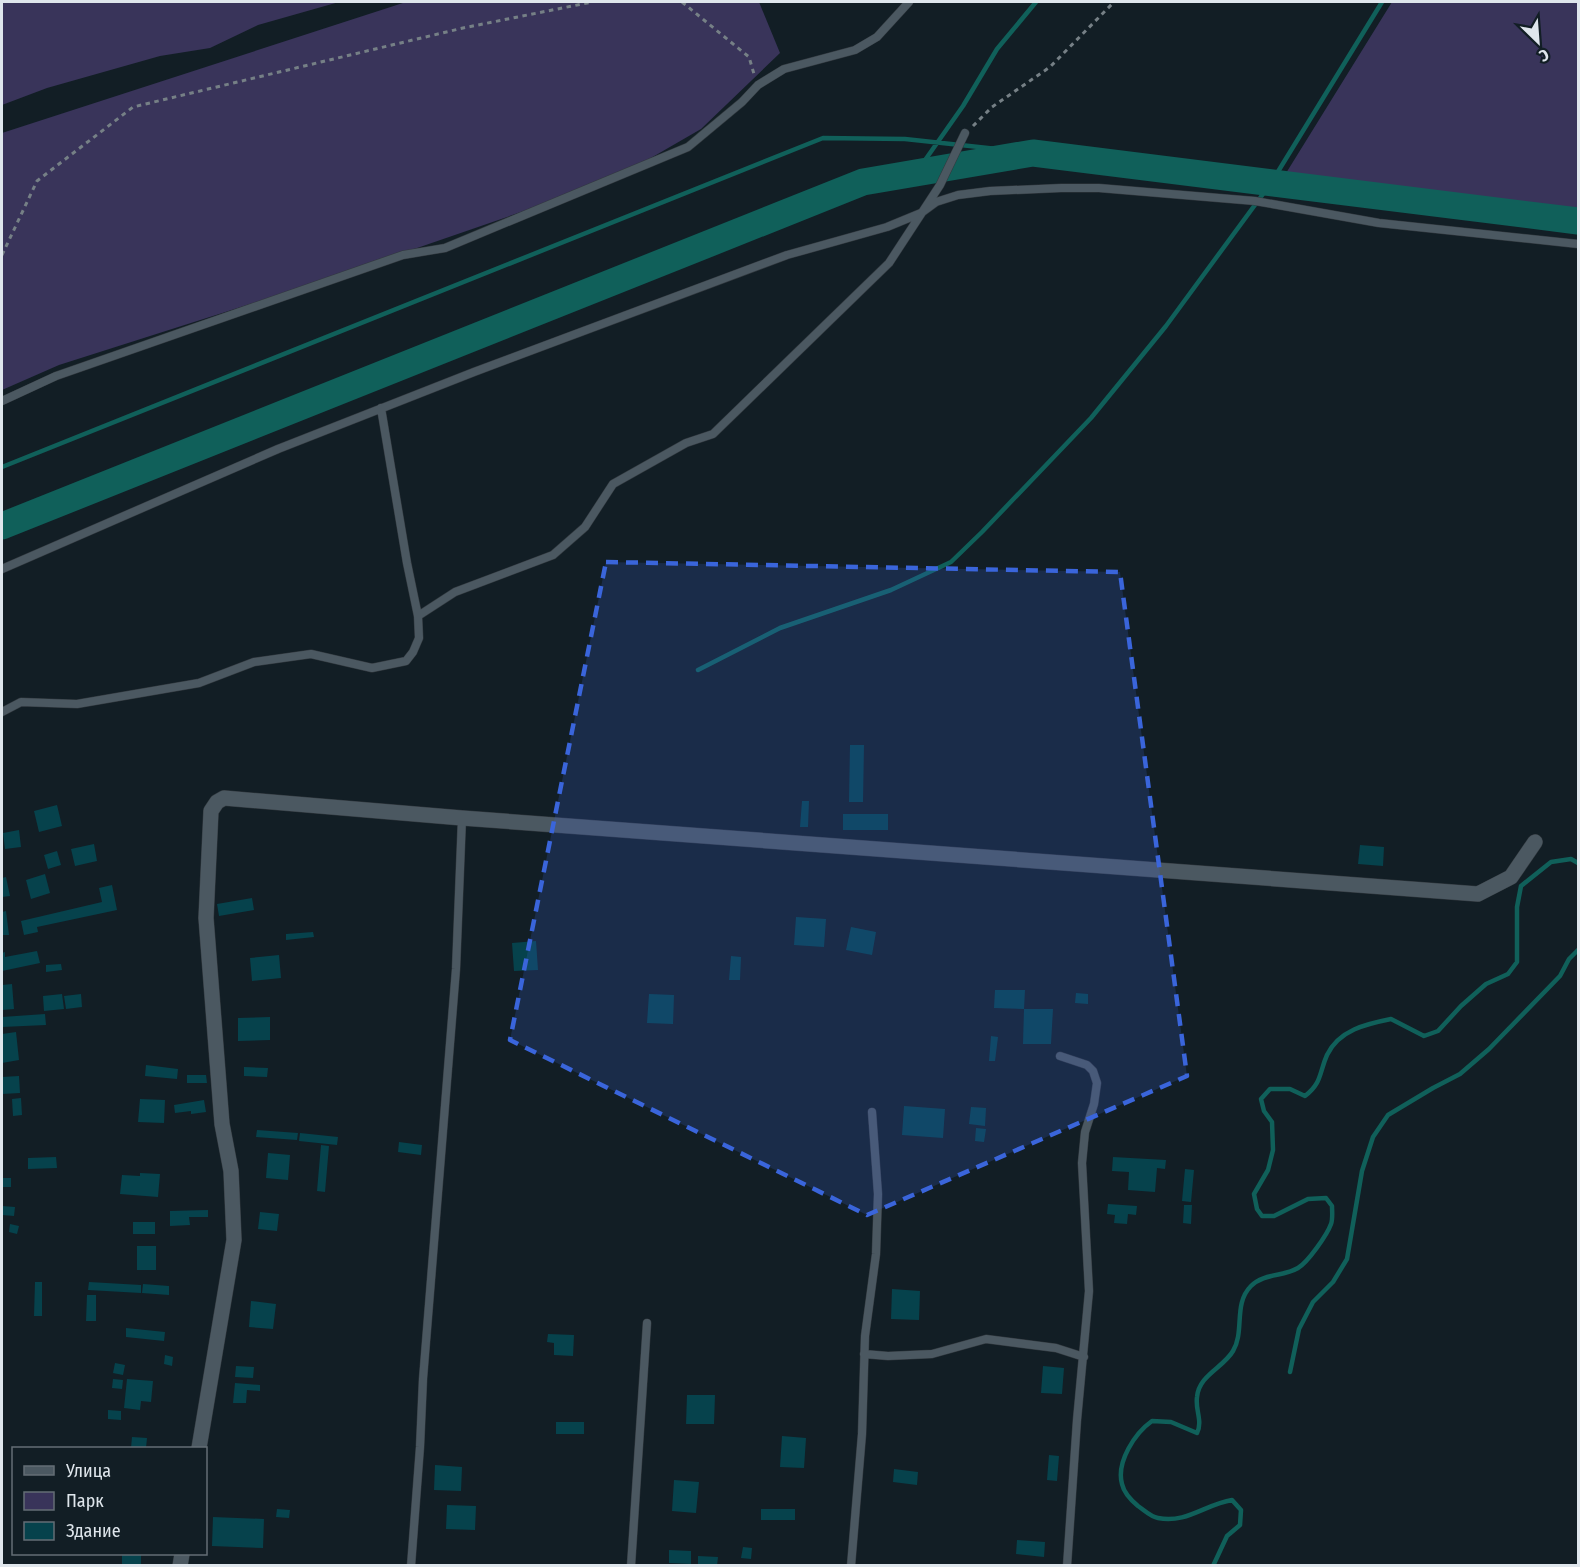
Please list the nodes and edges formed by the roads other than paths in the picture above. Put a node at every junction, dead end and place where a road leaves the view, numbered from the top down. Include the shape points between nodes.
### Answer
1 (909, 2) edge
2 (965, 133) road end
3 (921, 213) junction
4 (1578, 244) edge
5 (2, 401) edge
6 (381, 408) junction
7 (2, 569) edge
8 (418, 616) junction
9 (2, 712) edge
10 (462, 818) junction
11 (1535, 842) dead end
12 (1060, 1056) dead end
13 (872, 1112) dead end
14 (647, 1323) dead end
15 (864, 1354) junction
16 (1084, 1357) junction
17 (199, 1447) edge
18 (411, 1566) edge
19 (631, 1566) edge
20 (851, 1566) edge
21 (1067, 1566) edge

1 - 5 lane via 877,37 855,50 784,69 758,85 688,147 445,248 403,255 56,376
2 - 3 lane via 940,185
3 - 4 lane via 936,202 958,195 1099,188 1255,201 1379,223
3 - 6 lane via 887,227 787,255
3 - 8 lane via 889,263 713,434 686,443 613,484 585,527 553,555 455,592
6 - 7 lane
6 - 8 lane
8 - 9 lane via 418,638 406,661 372,668 311,654 254,662 200,683 77,704 21,702
10 - 11 street via 1478,894 1511,877
10 - 17 street via 224,798 210,811 206,918 234,1240
10 - 18 lane via 456,969
12 - 16 lane via 1087,1065 1097,1083 1082,1163 1089,1291
13 - 15 lane via 878,1194 876,1254
14 - 19 lane
15 - 16 lane via 932,1354 987,1339 1056,1348
15 - 20 lane
16 - 21 lane

